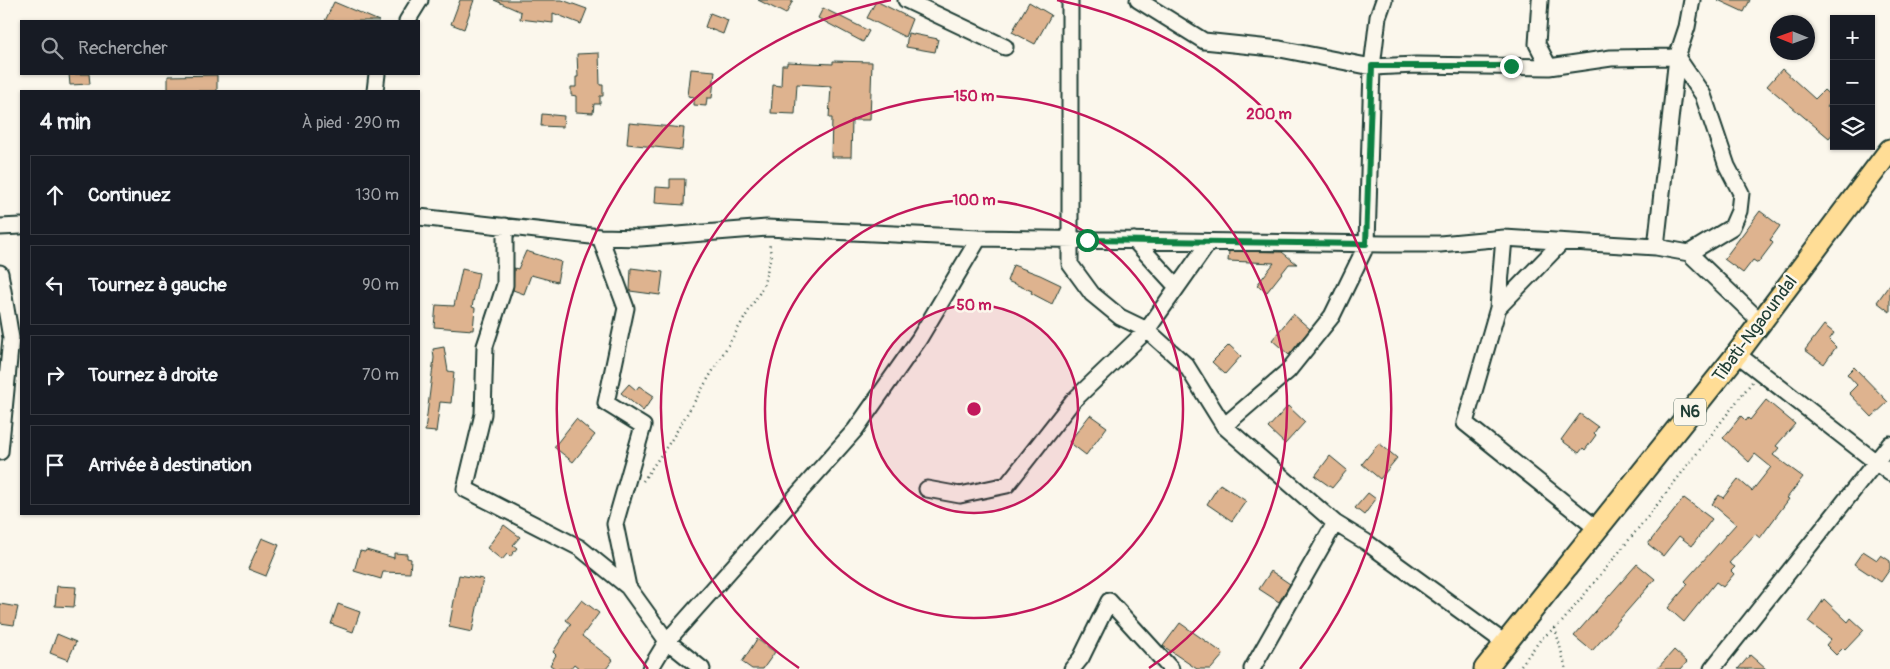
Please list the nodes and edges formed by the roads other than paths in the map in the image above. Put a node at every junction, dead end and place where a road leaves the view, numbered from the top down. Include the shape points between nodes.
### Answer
1 (420, 0) edge
2 (906, 0) edge
3 (1070, 0) edge
4 (1138, 0) edge
5 (1384, 0) edge
6 (1540, 0) edge
7 (1692, 0) edge
8 (408, 20) edge
9 (1005, 47) dead end
10 (1677, 57) junction
11 (1372, 66) junction
12 (1549, 67) junction
13 (377, 75) edge
14 (375, 90) edge
15 (1890, 150) edge
16 (420, 217) edge
17 (20, 226) edge
18 (505, 226) junction
19 (0, 227) edge
20 (600, 237) junction
21 (979, 238) junction
22 (1504, 238) junction
23 (1071, 239) junction
24 (1134, 240) junction
25 (1209, 242) junction
26 (1562, 242) junction
27 (1366, 244) junction
28 (1656, 247) junction
29 (1689, 253) junction
30 (0, 273) edge
31 (1177, 287) junction
32 (1498, 308) junction
33 (1760, 322) junction
34 (1147, 330) junction
35 (1737, 354) junction
36 (1224, 426) junction
37 (1890, 444) edge
38 (0, 452) edge
39 (1876, 462) junction
40 (1890, 473) edge
41 (927, 490) dead end
42 (1335, 523) junction
43 (1596, 528) junction
44 (628, 587) junction
45 (667, 641) junction
46 (1505, 643) junction
47 (650, 669) edge
48 (702, 669) edge
49 (1072, 669) edge
50 (1171, 669) edge
51 (1252, 669) edge
52 (1484, 669) edge
53 (1712, 669) edge

1 - 8 street
2 - 9 street
3 - 23 street
4 - 11 street via 1204,42 1280,49
5 - 11 street via 1378,17
6 - 12 street via 1537,44
7 - 10 street
10 - 12 street via 1611,58
10 - 28 street
10 - 29 street via 1703,95 1727,166 1741,193 1739,211 1732,227
11 - 12 street
11 - 27 street
13 - 14 street
15 - 33 highway, Tibati-Ngaoundal / N6
16 - 18 street
17 - 19 street
18 - 20 street
18 - 44 street via 505,285 485,346 483,414 465,489 580,548
20 - 21 street via 640,238 767,228
20 - 44 street via 626,308 606,403 643,426 615,524
21 - 23 street
21 - 45 street via 919,339 855,430
22 - 26 street
22 - 27 street via 1440,244
22 - 32 street
23 - 24 street
23 - 34 street via 1070,264 1092,294 1120,317
24 - 25 street
24 - 31 street
25 - 27 street
25 - 31 street
26 - 28 street
26 - 32 street
27 - 36 street via 1332,316 1288,372
28 - 29 street
29 - 33 street
30 - 38 street via 11,338
31 - 34 street
32 - 43 street via 1465,423
33 - 35 highway, Tibati-Ngaoundal / N6
34 - 36 street via 1186,365
34 - 41 street via 1072,402 1007,485 960,495
35 - 39 street
35 - 43 highway, Tibati-Ngaoundal / N6
36 - 42 street
37 - 39 street
39 - 40 street
39 - 53 street
42 - 46 street
42 - 51 street
43 - 46 highway, Tibati-Ngaoundal / N6
44 - 45 street
45 - 47 street
45 - 48 street
46 - 52 highway, Tibati-Ngaoundal / N6
49 - 50 street via 1081,658 1109,601

